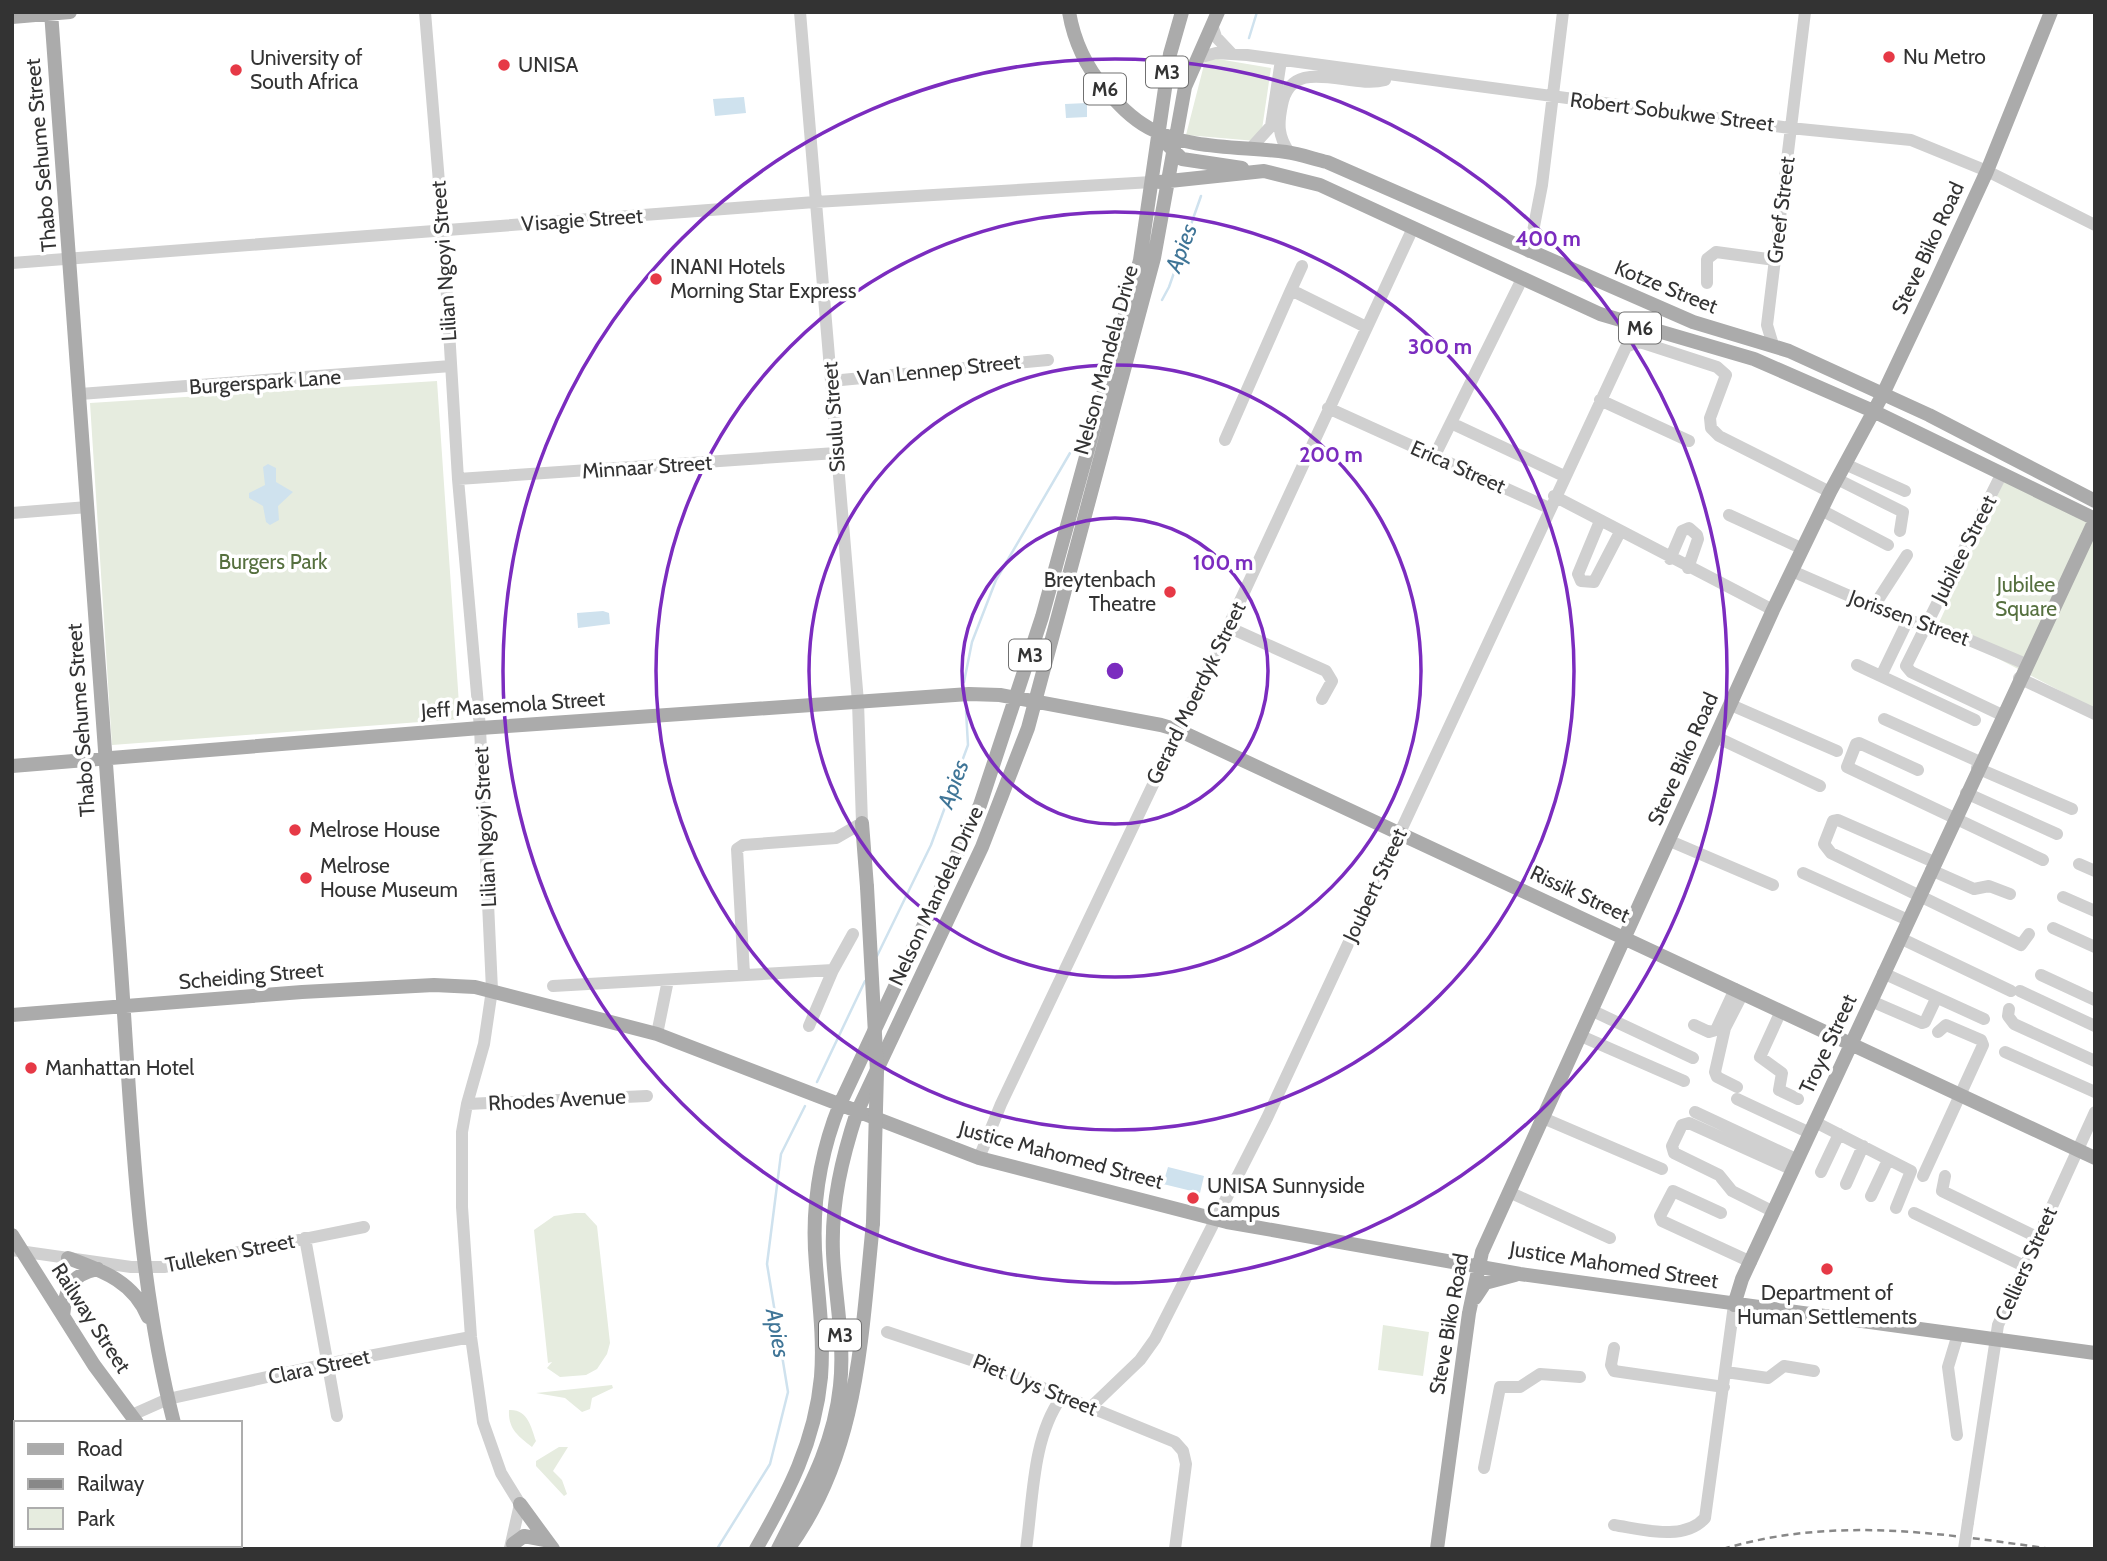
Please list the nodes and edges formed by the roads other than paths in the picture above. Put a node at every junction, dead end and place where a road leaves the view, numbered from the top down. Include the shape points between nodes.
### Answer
1 (70, 12) edge
2 (425, 12) edge
3 (800, 12) edge
4 (1069, 12) edge
5 (1182, 12) edge
6 (1563, 12) edge
7 (1805, 12) edge
8 (2051, 12) edge
9 (51, 13) edge
10 (12, 17) edge
11 (1215, 19) edge
12 (1232, 54) junction
13 (1198, 58) junction
14 (1281, 60) junction
15 (1391, 77) junction
16 (1552, 96) junction
17 (1790, 128) junction
18 (1159, 133) junction
19 (1174, 145) junction
20 (1251, 148) junction
21 (1289, 152) junction
22 (1264, 171) junction
23 (1987, 171) junction
24 (1152, 182) junction
25 (1168, 182) junction
26 (815, 202) junction
27 (2095, 225) edge
28 (1413, 228) junction
29 (443, 230) junction
30 (1529, 252) junction
31 (71, 258) junction
32 (1775, 260) junction
33 (12, 263) edge
34 (1301, 266) dead end
35 (1522, 279) junction
36 (1707, 283) dead end
37 (1291, 289) junction
38 (1767, 325) junction
39 (1366, 327) junction
40 (1751, 340) junction
41 (1773, 345) junction
42 (1048, 359) dead end
43 (451, 366) junction
44 (831, 381) junction
45 (80, 394) junction
46 (1883, 394) junction
47 (1600, 400) junction
48 (1328, 408) junction
49 (1872, 411) junction
50 (1451, 423) junction
51 (1225, 440) dead end
52 (1689, 441) dead end
53 (836, 453) junction
54 (1434, 457) junction
55 (1845, 464) junction
56 (2002, 473) junction
57 (1564, 476) junction
58 (458, 479) junction
59 (1837, 479) junction
60 (1905, 491) dead end
61 (1830, 492) junction
62 (2095, 500) edge
63 (1552, 502) junction
64 (88, 507) junction
65 (1821, 510) junction
66 (12, 513) edge
67 (1729, 515) dead end
68 (2095, 520) edge
69 (1600, 521) junction
70 (1620, 531) junction
71 (1900, 531) dead end
72 (1888, 545) dead end
73 (1803, 549) junction
74 (1907, 555) dead end
75 (1670, 559) junction
76 (1688, 568) junction
77 (1792, 571) junction
78 (1874, 606) junction
79 (1773, 610) junction
80 (1908, 620) junction
81 (1926, 624) junction
82 (1228, 627) junction
83 (2026, 664) junction
84 (1857, 665) dead end
85 (1881, 676) junction
86 (2019, 678) junction
87 (1017, 698) junction
88 (1322, 699) dead end
89 (858, 702) junction
90 (1036, 703) junction
91 (1731, 705) junction
92 (2095, 714) edge
93 (2002, 715) junction
94 (1884, 719) dead end
95 (1975, 720) dead end
96 (480, 728) junction
97 (1178, 730) junction
98 (1716, 737) junction
99 (1837, 751) dead end
100 (104, 760) junction
101 (1979, 765) junction
102 (12, 766) edge
103 (1918, 770) dead end
104 (1820, 786) dead end
105 (1966, 793) junction
106 (2072, 808) dead end
107 (1954, 819) junction
108 (862, 823) junction
109 (1400, 833) junction
110 (2057, 835) dead end
111 (1670, 841) junction
112 (2043, 860) dead end
113 (1932, 866) junction
114 (1803, 873) dead end
115 (1816, 885) dead end
116 (1773, 886) dead end
117 (2010, 894) dead end
118 (1918, 896) junction
119 (2095, 903) edge
120 (2095, 911) edge
121 (1904, 928) junction
122 (2053, 928) dead end
123 (853, 934) dead end
124 (2029, 934) dead end
125 (1626, 939) junction
126 (2095, 947) edge
127 (833, 970) junction
128 (744, 974) junction
129 (1883, 974) junction
130 (2041, 975) dead end
131 (668, 980) junction
132 (553, 986) dead end
133 (492, 990) junction
134 (1739, 991) junction
135 (2095, 1000) edge
136 (1871, 1001) junction
137 (1934, 1003) dead end
138 (124, 1007) junction
139 (2009, 1009) dead end
140 (1593, 1011) junction
141 (1781, 1011) junction
142 (12, 1015) edge
143 (1984, 1019) dead end
144 (1694, 1025) dead end
145 (809, 1026) dead end
146 (2095, 1026) edge
147 (1938, 1032) dead end
148 (657, 1034) junction
149 (1581, 1036) junction
150 (1851, 1044) junction
151 (2005, 1052) dead end
152 (1693, 1058) dead end
153 (2095, 1060) edge
154 (1684, 1081) dead end
155 (2095, 1092) edge
156 (647, 1096) dead end
157 (1962, 1096) junction
158 (1798, 1098) dead end
159 (467, 1104) junction
160 (840, 1104) junction
161 (857, 1112) junction
162 (1695, 1112) dead end
163 (2095, 1112) edge
164 (1543, 1118) junction
165 (1813, 1127) junction
166 (1839, 1134) junction
167 (1863, 1146) junction
168 (2077, 1150) junction
169 (979, 1158) junction
170 (2095, 1158) edge
171 (1888, 1160) junction
172 (1795, 1165) junction
173 (1662, 1169) dead end
174 (1821, 1172) dead end
175 (1945, 1176) dead end
176 (1923, 1177) dead end
177 (1846, 1184) dead end
178 (1509, 1192) junction
179 (1871, 1196) dead end
180 (1896, 1208) dead end
181 (1773, 1212) junction
182 (1721, 1213) dead end
183 (1914, 1213) dead end
184 (1216, 1219) junction
185 (364, 1227) dead end
186 (12, 1235) edge
187 (2037, 1237) junction
188 (305, 1238) junction
189 (1610, 1238) dead end
190 (18, 1251) edge
191 (68, 1258) junction
192 (1751, 1262) junction
193 (1477, 1265) junction
194 (2024, 1266) junction
195 (145, 1267) junction
196 (98, 1269) junction
197 (1520, 1274) junction
198 (1734, 1305) junction
199 (1469, 1313) junction
200 (63, 1316) junction
201 (887, 1332) dead end
202 (1958, 1334) junction
203 (471, 1337) junction
204 (1994, 1339) junction
205 (1614, 1348) dead end
206 (2095, 1353) edge
207 (159, 1360) junction
208 (326, 1364) junction
209 (1814, 1371) dead end
210 (1726, 1372) junction
211 (1580, 1377) dead end
212 (1724, 1387) junction
213 (1038, 1388) junction
214 (1061, 1398) junction
215 (168, 1399) junction
216 (1091, 1407) junction
217 (337, 1416) dead end
218 (135, 1419) edge
219 (174, 1421) edge
220 (1046, 1423) junction
221 (1957, 1434) dead end
222 (1484, 1468) dead end
223 (520, 1504) junction
224 (1614, 1525) dead end
225 (549, 1545) edge
226 (511, 1546) edge
227 (756, 1549) edge
228 (778, 1549) edge
229 (788, 1549) edge
230 (1027, 1549) edge
231 (1175, 1549) edge
232 (1437, 1549) edge
233 (1964, 1549) edge

1 - 9 main road
2 - 29 street, Lilian Ngoyi Street
3 - 26 street, Sisulu Street
4 - 18 main road, Kotze Street / M6 via 1081,52 1101,85 1121,108
5 - 18 main road, Nelson Mandela Drive / M3 via 1170,54
6 - 16 street
7 - 17 street, Greef Street
8 - 23 main road, Steve Biko Road
9 - 10 main road
9 - 31 main road, Thabo Sehume Street
11 - 12 street via 1216,37
11 - 13 main road, Nelson Mandela Drive / M3
12 - 13 street, Robert Sobukwe Street
12 - 14 street, Robert Sobukwe Street
13 - 19 main road, Nelson Mandela Drive / M3 via 1185,86
14 - 15 street, Robert Sobukwe Street
14 - 20 street via 1271,126
15 - 16 street, Robert Sobukwe Street
15 - 21 street via 1376,82 1296,78 1286,90 1280,114 1280,136
16 - 17 street, Robert Sobukwe Street
16 - 30 street
17 - 23 street, Robert Sobukwe Street via 1912,140
17 - 32 street, Greef Street
18 - 19 main road, Kotze Street / M6
18 - 24 main road, Nelson Mandela Drive / M3
19 - 20 main road, Kotze Street / M6
19 - 22 main road via 1187,160
19 - 25 main road, Nelson Mandela Drive / M3
20 - 21 main road, Kotze Street / M6
21 - 30 main road, Kotze Street / M6 via 1327,162
22 - 25 main road, Kotze Street / M6
22 - 28 main road, Kotze Street / M6 via 1320,185
23 - 27 street, Robert Sobukwe Street
23 - 46 main road, Steve Biko Road
24 - 25 main road, Kotze Street / M6
24 - 26 street, Visagie Street
24 - 87 main road, Nelson Mandela Drive / M3 via 1140,260
25 - 90 main road, Nelson Mandela Drive / M3 via 1151,271
26 - 29 street, Visagie Street
26 - 44 street, Sisulu Street
28 - 35 main road, Kotze Street / M6
28 - 39 street, Gerard Moerdyk Street
29 - 31 street, Visagie Street
29 - 43 street, Lilian Ngoyi Street
30 - 40 main road, Kotze Street / M6 via 1700,325
31 - 33 street, Visagie Street
31 - 45 main road, Thabo Sehume Street
32 - 36 street via 1716,252 1707,259
32 - 38 street, Greef Street
34 - 37 street
35 - 49 main road, Kotze Street / M6 via 1628,324 1754,359
35 - 50 street
37 - 39 street
37 - 51 street
38 - 40 street
38 - 41 street, Greef Street
39 - 48 street, Gerard Moerdyk Street
40 - 41 main road, Kotze Street / M6
41 - 46 main road, Kotze Street / M6
42 - 44 street, Van Lennep Street
43 - 45 street, Burgerspark Lane
43 - 58 street, Lilian Ngoyi Street
44 - 53 street, Sisulu Street
45 - 64 main road, Thabo Sehume Street
46 - 49 main road, Steve Biko Road
46 - 62 main road, Kotze Street / M6
47 - 52 street
47 - 57 street, Joubert Street
47 - 61 street, Joubert Street via 1630,344 1643,343 1717,367 1726,375 1710,418 1711,428
48 - 54 street, Erica Street
48 - 82 street, Gerard Moerdyk Street
49 - 55 main road, Steve Biko Road
49 - 56 main road, Kotze Street / M6
50 - 54 street
50 - 57 street
53 - 58 street, Minnaar Street
53 - 89 street, Sisulu Street
54 - 63 street, Erica Street
55 - 59 main road, Steve Biko Road
55 - 60 street
56 - 68 main road, Kotze Street / M6
56 - 81 street, Jubilee Street
57 - 63 street, Joubert Street
58 - 96 street, Lilian Ngoyi Street
59 - 61 main road, Steve Biko Road
59 - 71 street via 1903,512
61 - 65 main road, Steve Biko Road
63 - 69 street, Erica Street
63 - 109 street, Joubert Street
64 - 66 street
64 - 100 main road, Thabo Sehume Street
65 - 72 street
65 - 73 main road, Steve Biko Road
67 - 73 street
68 - 83 main road, Troye Street
69 - 70 street, Erica Street
69 - 70 street via 1578,574 1581,581 1594,582
70 - 75 street, Erica Street
73 - 77 main road, Steve Biko Road
74 - 78 street
75 - 76 street, Erica Street
75 - 76 street via 1682,531 1689,528 1698,540
76 - 79 street, Erica Street
77 - 78 street, Jorissen Street
77 - 79 main road, Steve Biko Road
78 - 80 street, Jorissen Street
79 - 91 main road, Steve Biko Road
80 - 81 street, Jorissen Street
80 - 85 street
81 - 83 street, Jorissen Street
81 - 93 street, Jubilee Street via 1907,668
82 - 88 street via 1326,671 1332,681
82 - 97 street, Gerard Moerdyk Street
83 - 86 main road, Troye Street
84 - 85 street
85 - 95 street
86 - 92 street
86 - 93 main road, Troye Street
87 - 89 main road, Jeff Masemola Street via 969,694
87 - 90 main road, Jeff Masemola Street
87 - 160 main road, Nelson Mandela Drive / M3 via 980,805
89 - 96 main road, Jeff Masemola Street
89 - 108 street, Sisulu Street
90 - 97 main road, Rissik Street
90 - 161 main road, Nelson Mandela Drive / M3 via 997,813
91 - 98 main road, Steve Biko Road
91 - 99 street
93 - 101 main road, Troye Street
94 - 101 street
96 - 100 main road, Jeff Masemola Street
96 - 133 street, Lilian Ngoyi Street
97 - 109 main road, Rissik Street
97 - 169 street, Gerard Moerdyk Street
98 - 104 street
98 - 111 main road, Steve Biko Road
100 - 102 main road, Jeff Masemola Street
100 - 138 main road, Thabo Sehume Street
101 - 105 main road, Troye Street
101 - 106 street
103 - 107 street via 1859,743 1847,766
105 - 107 main road, Troye Street
105 - 110 street
107 - 112 street
107 - 113 main road, Troye Street
108 - 128 street via 836,838 737,849
108 - 229 main road, bridge via 877,1071 873,1223 845,1437 820,1498
109 - 125 main road, Rissik Street
109 - 184 street, Joubert Street
111 - 116 street
111 - 125 main road, Steve Biko Road
113 - 117 street via 1974,889 1989,886
113 - 118 main road, Troye Street
113 - 118 street via 1841,820 1833,821 1826,849
114 - 121 street
115 - 121 street
118 - 121 main road, Troye Street
118 - 124 street via 2021,945
119 - 120 street via 2064,893
121 - 129 main road, Troye Street
121 - 146 street via 2016,991
122 - 126 street
123 - 127 street
125 - 134 main road, Rissik Street
125 - 140 main road, Steve Biko Road
127 - 128 street
127 - 145 street
128 - 131 street
129 - 136 main road, Troye Street
129 - 143 street
130 - 135 street
131 - 132 street
131 - 148 street
133 - 138 main road, Scheiding Street via 434,985
133 - 148 main road, Justice Mahomed Street
133 - 159 street, Lilian Ngoyi Street via 484,1044
134 - 141 main road, Rissik Street
134 - 144 street via 1716,1030 1709,1032
134 - 165 street via 1725,1028 1717,1077 1737,1093
136 - 137 street via 1922,1023
136 - 150 main road, Troye Street
138 - 142 main road, Scheiding Street
138 - 195 main road, Thabo Sehume Street
139 - 153 street via 2014,1024
140 - 149 main road, Steve Biko Road
140 - 152 street
141 - 150 main road, Rissik Street
141 - 158 street via 1760,1058 1781,1071 1779,1090
147 - 157 street via 1947,1025 1982,1042
148 - 160 main road, Justice Mahomed Street
149 - 154 street
149 - 164 main road, Steve Biko Road
150 - 157 main road, Rissik Street
150 - 165 main road, Troye Street
151 - 155 street
156 - 159 street, Rhodes Avenue
157 - 168 main road, Rissik Street
157 - 176 street
159 - 203 street, Lilian Ngoyi Street via 460,1164
160 - 161 main road, Justice Mahomed Street
160 - 227 main road, Nelson Mandela Drive / M3 via 824,1150 815,1199 822,1344 815,1422 794,1481
161 - 169 main road, Justice Mahomed Street
161 - 228 main road, Nelson Mandela Drive / M3 via 838,1176 834,1210 841,1346 837,1402 823,1460
162 - 172 street
163 - 168 street, Celliers Street
164 - 173 street
164 - 178 main road, Steve Biko Road
165 - 166 street
165 - 172 main road, Troye Street
166 - 167 street
166 - 174 street
167 - 171 street
167 - 177 street
168 - 170 main road, Rissik Street
168 - 187 street, Celliers Street
169 - 184 main road, Justice Mahomed Street
171 - 179 street
171 - 180 street via 1912,1172
172 - 181 main road, Troye Street
172 - 181 street via 1689,1124 1682,1125 1672,1146 1674,1153 1719,1175 1732,1191
175 - 187 street via 1942,1191
178 - 189 street
178 - 193 main road, Steve Biko Road
181 - 192 main road, Troye Street
182 - 192 street via 1673,1191 1660,1216 1662,1221
183 - 194 street
184 - 193 main road, Justice Mahomed Street
184 - 216 street, Joubert Street via 1150,1347
185 - 188 street, Tulleken Street
186 - 190 main road, Railway Street
187 - 194 street, Celliers Street
188 - 195 street, Tulleken Street via 188,1263
188 - 208 street
190 - 191 street, Tulleken Street
190 - 200 main road, Railway Street
191 - 195 street, Tulleken Street
191 - 196 main road
192 - 198 main road, Troye Street
193 - 197 main road, Justice Mahomed Street
193 - 199 main road, Steve Biko Road
194 - 204 street, Celliers Street
195 - 207 main road, Thabo Sehume Street
196 - 200 main road via 71,1281
196 - 207 main road via 134,1293 147,1314
197 - 198 main road, Justice Mahomed Street
197 - 199 main road via 1486,1283
198 - 202 main road, Justice Mahomed Street
198 - 210 street, Troye Street
199 - 232 main road, Steve Biko Road
200 - 218 main road, Railway Street
201 - 213 street, Piet Uys Street
202 - 204 main road, Justice Mahomed Street
202 - 221 street via 1948,1367
203 - 208 street, Clara Street
203 - 223 street, Lilian Ngoyi Street via 488,1440
204 - 206 main road, Justice Mahomed Street
204 - 233 street, Celliers Street, bridge
205 - 212 street via 1614,1371
207 - 215 main road, Thabo Sehume Street
208 - 215 street, Clara Street
208 - 217 street
209 - 210 street via 1783,1366 1768,1378
210 - 212 street, Troye Street
211 - 222 street via 1540,1374 1520,1387 1500,1387
212 - 224 street, Troye Street via 1705,1518 1698,1525 1670,1532
213 - 214 street, Piet Uys Street
213 - 220 street
214 - 216 street, Piet Uys Street
214 - 220 street
215 - 218 street, Clara Street
215 - 219 main road, Thabo Sehume Street
216 - 231 street, Piet Uys Street via 1180,1447 1186,1464
220 - 230 street
223 - 225 main road
223 - 226 street
225 - 226 main road via 524,1535

